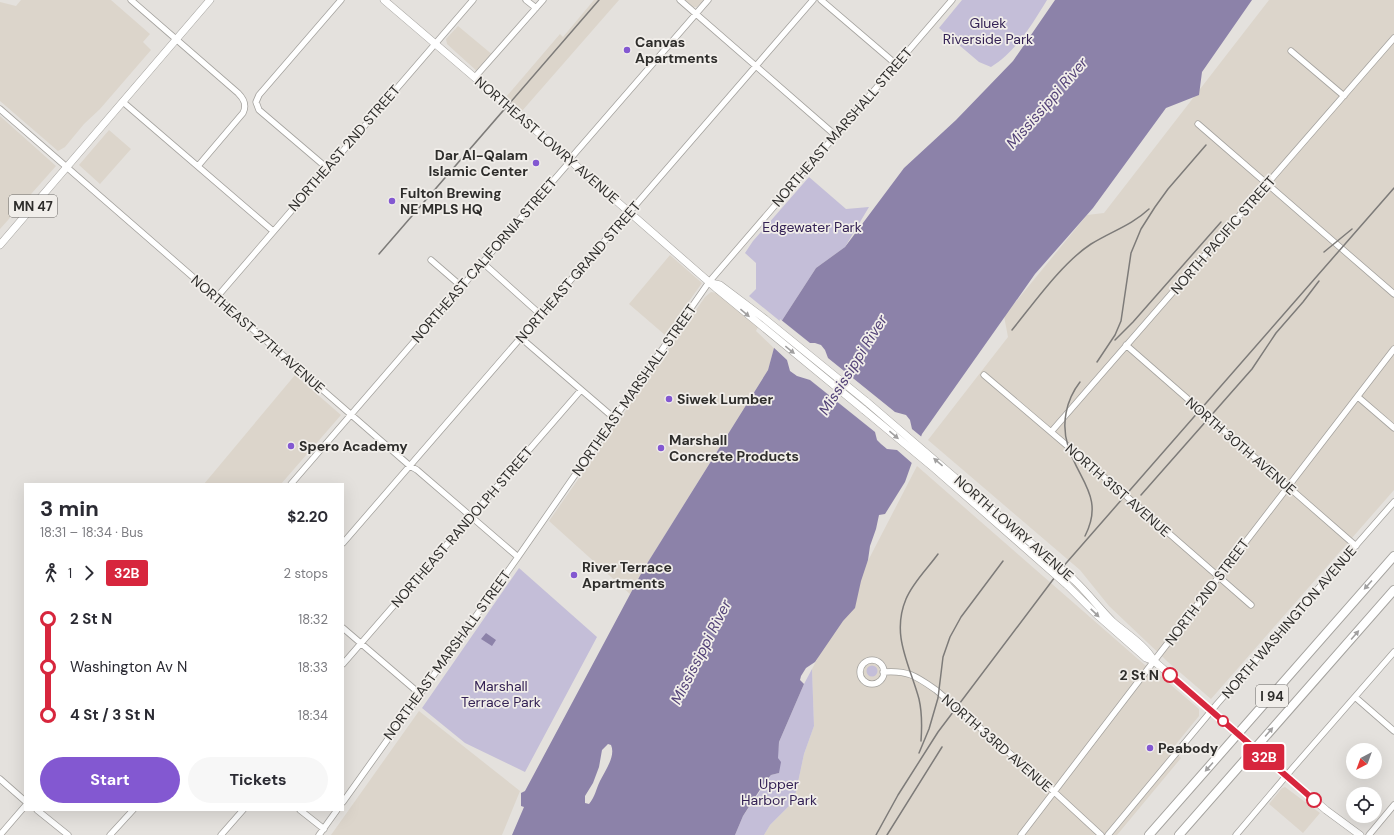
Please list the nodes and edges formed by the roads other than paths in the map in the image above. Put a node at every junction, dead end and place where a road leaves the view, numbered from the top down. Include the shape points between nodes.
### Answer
1 (131, 0) edge
2 (210, 0) edge
3 (341, 0) edge
4 (384, 0) edge
5 (473, 0) edge
6 (526, 0) edge
7 (543, 0) edge
8 (680, 0) edge
9 (708, 0) edge
10 (813, 0) edge
11 (821, 0) edge
12 (952, 0) edge
13 (536, 8) junction
14 (696, 14) junction
15 (1394, 38) edge
16 (176, 39) junction
17 (436, 44) junction
18 (1292, 51) dead end
19 (896, 65) junction
20 (756, 67) junction
21 (475, 77) junction
22 (1344, 96) junction
23 (123, 102) junction
24 (0, 108) edge
25 (1198, 124) dead end
26 (835, 135) junction
27 (570, 159) junction
28 (198, 166) junction
29 (67, 167) junction
30 (326, 168) junction
31 (1267, 184) junction
32 (629, 212) junction
33 (273, 231) junction
34 (0, 245) edge
35 (431, 260) dead end
36 (482, 262) junction
37 (709, 282) junction
38 (462, 286) junction
39 (1394, 294) edge
40 (217, 297) junction
41 (541, 314) junction
42 (521, 338) junction
43 (1126, 345) junction
44 (1394, 350) edge
45 (984, 375) dead end
46 (581, 390) junction
47 (1358, 397) junction
48 (867, 402) joint
49 (864, 410) joint
50 (351, 414) junction
51 (614, 418) junction
52 (1394, 428) edge
53 (1051, 432) junction
54 (410, 466) junction
55 (292, 483) edge
56 (1287, 486) junction
57 (1394, 502) edge
58 (471, 516) junction
59 (344, 543) edge
60 (1356, 546) junction
61 (1394, 556) edge
62 (518, 557) junction
63 (1218, 577) junction
64 (1394, 590) edge
65 (1251, 605) dead end
66 (344, 629) edge
67 (361, 644) junction
68 (1394, 652) edge
69 (1154, 661) junction
70 (344, 663) edge
71 (884, 672) junction
72 (420, 694) junction
73 (1355, 697) junction
74 (1212, 711) junction
75 (1394, 731) edge
76 (1286, 776) junction
77 (0, 779) edge
78 (1054, 793) junction
79 (24, 800) edge
80 (344, 801) edge
81 (1394, 805) edge
82 (24, 807) edge
83 (38, 811) edge
84 (132, 811) edge
85 (242, 811) edge
86 (301, 811) edge
87 (336, 811) edge
88 (324, 829) junction
89 (0, 835) edge
90 (68, 835) edge
91 (110, 835) edge
92 (221, 835) edge
93 (319, 835) edge
94 (1021, 835) edge
95 (1101, 835) edge
96 (1108, 835) edge
97 (1149, 835) edge
98 (1179, 835) edge
99 (1236, 835) edge
100 (1360, 835) edge
101 (1369, 835) edge

1 - 16 street
2 - 16 main road, MN 47
3 - 30 street via 259,95 256,102 260,110
4 - 17 main road, NORTHEAST LOWRY AVENUE
5 - 17 street, NORTHEAST 2ND STREET
6 - 13 street
7 - 13 street
8 - 14 street
9 - 14 street, NORTHEAST CALIFORNIA STREET
10 - 20 street, NORTHEAST GRAND STREET
11 - 19 street
12 - 19 street, NORTHEAST MARSHALL STREET
13 - 21 street
14 - 20 street
14 - 27 street, NORTHEAST CALIFORNIA STREET
15 - 22 street, NORTH PACIFIC STREET
16 - 23 main road, MN 47
16 - 28 street via 238,93 245,104 243,113
17 - 21 main road, NORTHEAST LOWRY AVENUE
17 - 30 street, NORTHEAST 2ND STREET
18 - 22 street
19 - 26 street, NORTHEAST MARSHALL STREET
20 - 26 street
20 - 32 street, NORTHEAST GRAND STREET
21 - 27 main road, NORTHEAST LOWRY AVENUE
22 - 31 street, NORTH PACIFIC STREET
23 - 28 street
23 - 29 main road, MN 47
24 - 29 street, NORTHEAST 27TH AVENUE
25 - 31 street
26 - 37 street, NORTHEAST MARSHALL STREET
27 - 32 main road, NORTHEAST LOWRY AVENUE
27 - 36 street, NORTHEAST CALIFORNIA STREET
28 - 33 street
29 - 34 main road, MN 47
29 - 40 street, NORTHEAST 27TH AVENUE
30 - 33 street, NORTHEAST 2ND STREET
31 - 39 street
31 - 43 street, NORTH PACIFIC STREET
32 - 37 main road, NORTHEAST LOWRY AVENUE
32 - 41 street, NORTHEAST GRAND STREET
33 - 40 street, NORTHEAST 2ND STREET
35 - 38 street
36 - 38 street, NORTHEAST CALIFORNIA STREET
36 - 41 street
37 - 48 main road, NORTHEAST LOWRY AVENUE via 720,285 765,319
37 -> 49 main road, NORTHEAST LOWRY AVENUE
37 - 51 street, NORTHEAST MARSHALL STREET
38 - 50 street, NORTHEAST CALIFORNIA STREET
40 - 50 street, NORTHEAST 27TH AVENUE
41 - 42 street, NORTHEAST GRAND STREET
42 - 46 street
42 - 54 street, NORTHEAST GRAND STREET
43 - 53 street, NORTH PACIFIC STREET
43 - 56 street, NORTH 30TH AVENUE
44 - 47 street, NORTH 2ND STREET
45 - 53 street, NORTH 31ST AVENUE
46 - 51 street
46 - 58 street, NORTHEAST RANDOLPH STREET
47 - 52 street
47 - 56 street, NORTH 2ND STREET
69 -> 48 main road, NORTH LOWRY AVENUE, bridge via 1149,653 1113,621 1073,579
49 -> 69 main road, NORTH LOWRY AVENUE, bridge via 1067,585 1146,658
50 - 54 street, NORTHEAST 27TH AVENUE
50 - 55 street, NORTHEAST CALIFORNIA STREET
51 - 62 street, NORTHEAST MARSHALL STREET
53 - 63 street, NORTH 31ST AVENUE
54 - 58 street, NORTHEAST 27TH AVENUE
54 - 59 street, NORTHEAST GRAND STREET
56 - 60 street, NORTH 30TH AVENUE
56 - 63 street, NORTH 2ND STREET
57 - 60 street, NORTH WASHINGTON AVENUE
58 - 62 street, NORTHEAST 27TH AVENUE
58 - 67 street, NORTHEAST RANDOLPH STREET
60 - 74 street, NORTH WASHINGTON AVENUE
61 -> 97 highway, I 94
62 - 72 street, NORTHEAST MARSHALL STREET
63 - 65 street, NORTH 31ST AVENUE
63 - 69 street, NORTH 2ND STREET
98 -> 64 highway, I 94
66 - 67 street
67 - 70 street, NORTHEAST RANDOLPH STREET
67 - 72 street
68 - 73 street
69 - 74 main road, NORTH LOWRY AVENUE
69 - 78 street, NORTH 2ND STREET
71 - 71 street via 878,662 871,660 864,663 860,670 861,678 870,684 881,680
71 - 78 street, NORTH 33RD AVENUE via 918,677
72 - 80 street, NORTHEAST MARSHALL STREET
73 - 75 street
73 - 76 street
74 - 76 main road, NORTH LOWRY AVENUE, bridge
74 - 96 street, NORTH WASHINGTON AVENUE
76 - 99 street
76 - 100 main road, NORTH LOWRY AVENUE
77 - 79 street
78 - 94 street, NORTH 2ND STREET
78 - 95 street, NORTH 33RD AVENUE
81 - 101 street
82 - 89 street
83 - 90 street
84 - 91 street
85 - 92 street
86 - 88 street
87 - 88 street
88 - 93 street

